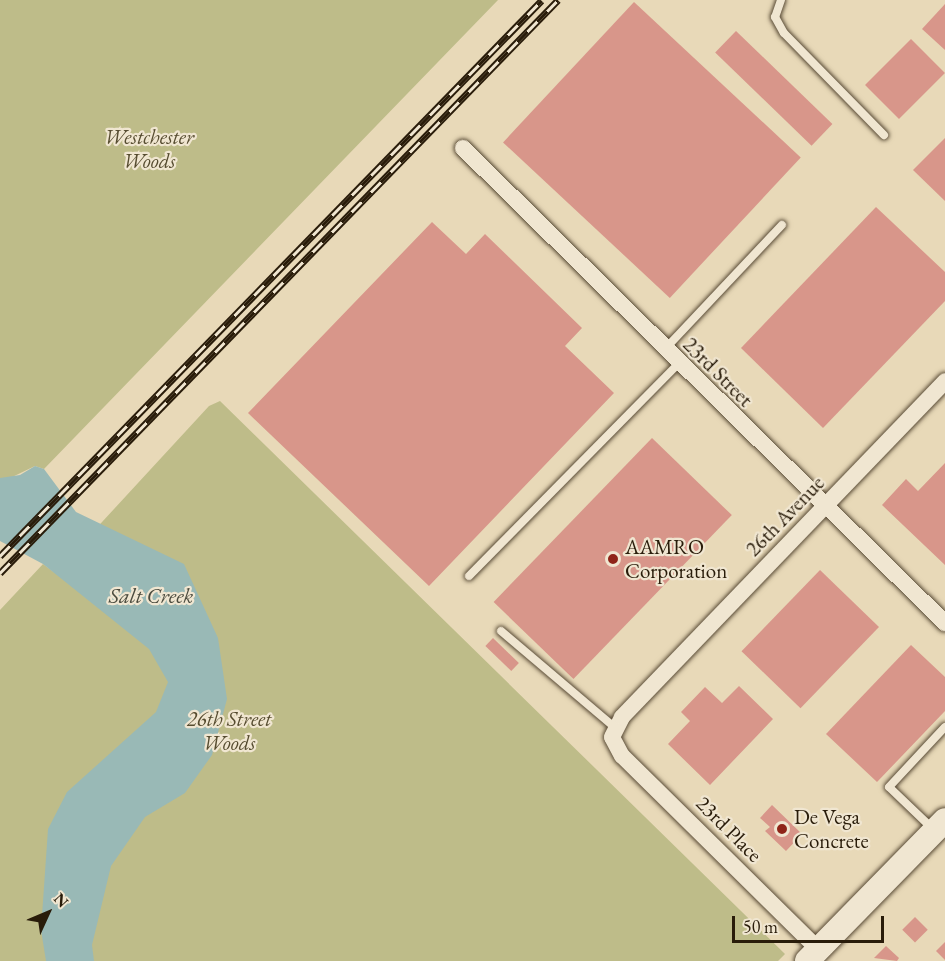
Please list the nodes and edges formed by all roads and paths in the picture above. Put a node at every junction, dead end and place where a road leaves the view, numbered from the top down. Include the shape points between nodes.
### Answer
1 (782, 0) edge
2 (884, 135) dead end
3 (463, 148) dead end
4 (782, 225) dead end
5 (664, 350) junction
6 (678, 364) junction
7 (945, 381) edge
8 (824, 507) junction
9 (469, 576) dead end
10 (945, 623) edge
11 (501, 631) dead end
12 (945, 728) edge
13 (613, 732) junction
14 (942, 825) edge
15 (813, 955) edge

1 - 2 lane via 775,17 784,33
3 - 5 street, 23rd Street
4 - 5 lane
5 - 6 street, 23rd Street
6 - 8 street, 23rd Street
6 - 9 lane
7 - 8 street, 26th Avenue
8 - 10 street, 23rd Street
8 - 13 street, 26th Avenue
11 - 13 lane
12 - 14 lane via 889,787
13 - 15 street, 23rd Place via 622,756
14 - 15 street

